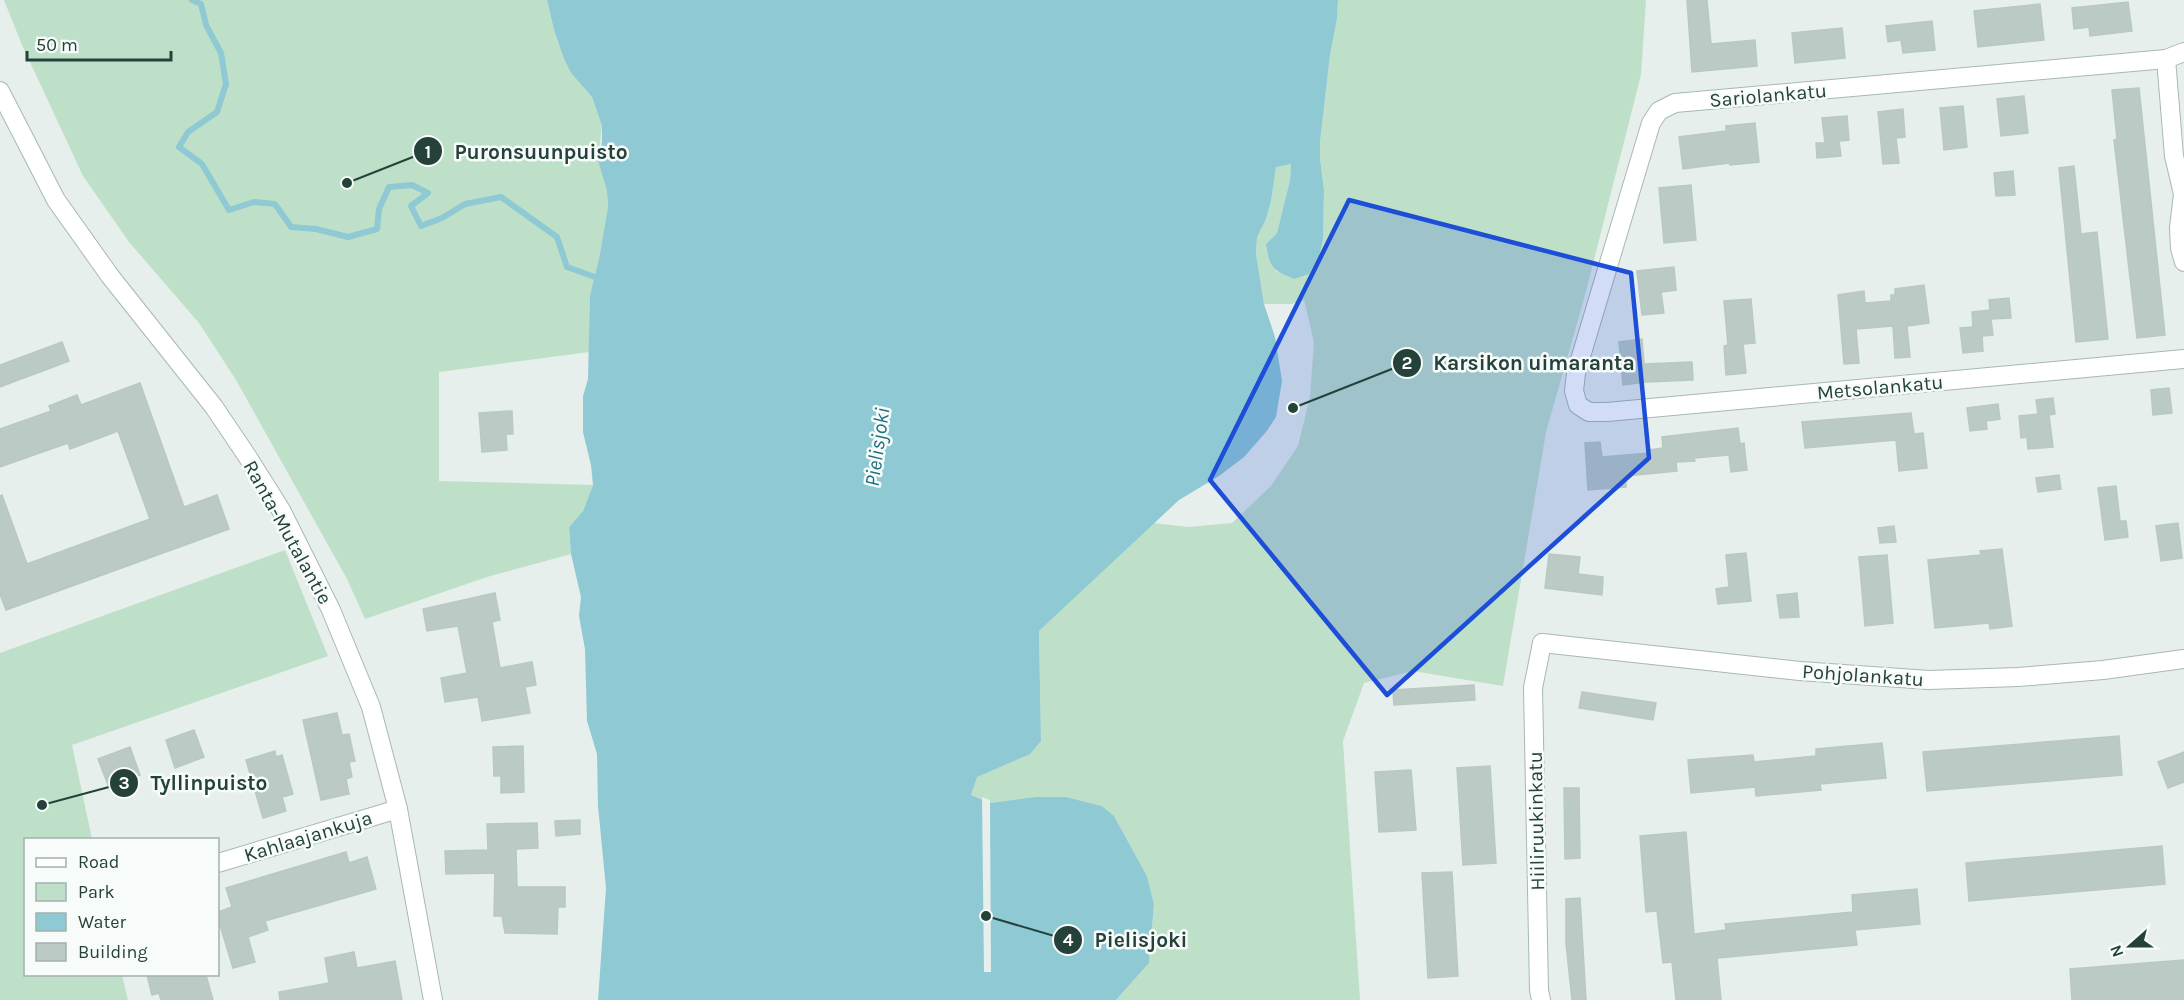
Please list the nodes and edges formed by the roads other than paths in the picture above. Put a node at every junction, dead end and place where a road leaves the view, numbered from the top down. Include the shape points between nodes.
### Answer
1 (2184, 52) edge
2 (2166, 59) junction
3 (0, 91) edge
4 (2184, 262) edge
5 (2184, 359) edge
6 (1578, 405) joint
7 (1542, 643) joint
8 (2184, 659) edge
9 (398, 809) junction
10 (219, 863) edge
11 (433, 1000) edge
12 (1541, 1000) edge

1 - 2 street, Sariolankatu
2 - 4 street via 2174,156 2182,194 2179,228
2 - 6 street, Sariolankatu via 1675,103 1659,111 1652,123 1576,373 1574,391
3 - 9 street, Ranta-Mutalantie via 56,200 110,276 214,407 281,510 331,610 371,706
5 - 6 street, Metsolankatu via 1607,412 1589,412
7 - 8 street, Pohjolankatu via 1800,671 1929,680 2018,677
7 - 12 street, Hiiliruukinkatu via 1533,688
9 - 10 street, Kahlaajankuja
9 - 11 street, Ranta-Mutalantie

